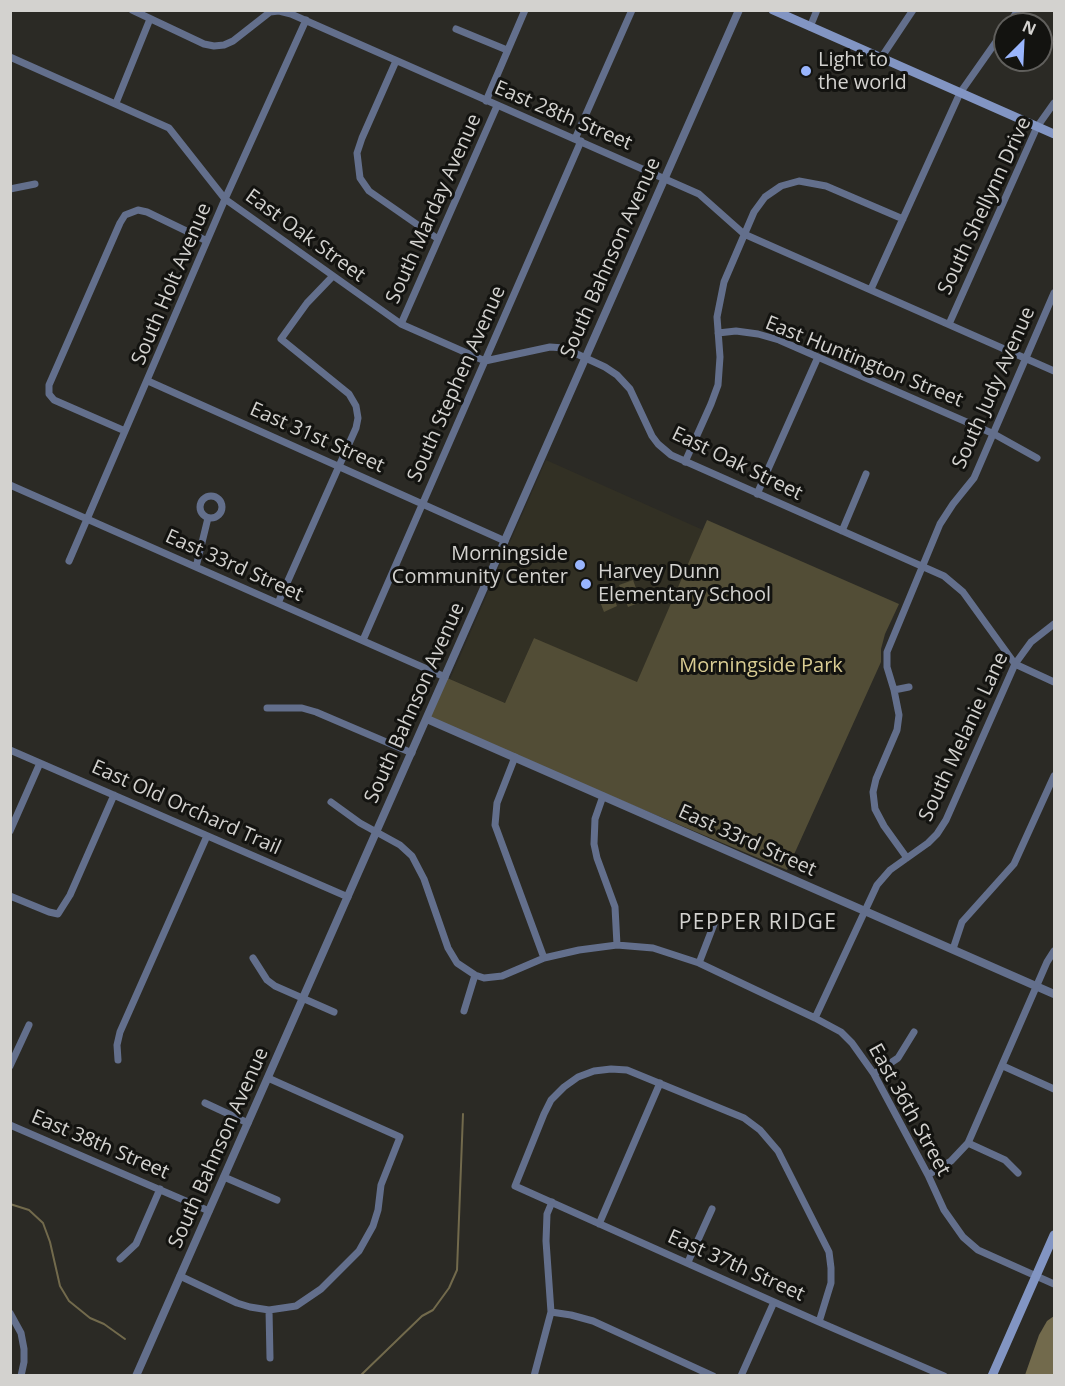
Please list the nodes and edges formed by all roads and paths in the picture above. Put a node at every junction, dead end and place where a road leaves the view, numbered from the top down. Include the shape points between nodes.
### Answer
1 (132, 10) edge
2 (525, 10) edge
3 (632, 10) edge
4 (739, 10) edge
5 (773, 10) edge
6 (818, 10) edge
7 (913, 10) edge
8 (150, 19) junction
9 (306, 20) junction
10 (810, 27) junction
11 (456, 29) dead end
12 (993, 46) edge
13 (507, 50) junction
14 (10, 57) edge
15 (881, 58) junction
16 (396, 61) junction
17 (960, 93) junction
18 (486, 101) junction
19 (116, 103) junction
20 (1054, 103) edge
21 (497, 106) junction
22 (1037, 127) junction
23 (1054, 134) edge
24 (578, 140) junction
25 (664, 178) junction
26 (35, 184) dead end
27 (10, 189) edge
28 (225, 199) junction
29 (903, 219) junction
30 (744, 234) junction
31 (438, 239) junction
32 (207, 241) junction
33 (332, 277) junction
34 (871, 289) junction
35 (1054, 293) edge
36 (401, 324) junction
37 (949, 324) junction
38 (718, 333) junction
39 (586, 357) junction
40 (818, 357) junction
41 (1026, 359) junction
42 (485, 361) junction
43 (1054, 371) edge
44 (148, 381) junction
45 (125, 431) junction
46 (994, 434) junction
47 (1037, 458) dead end
48 (685, 462) junction
49 (339, 466) junction
50 (866, 474) dead end
51 (10, 485) edge
52 (758, 494) junction
53 (422, 503) junction
54 (208, 518) dead end
55 (88, 520) junction
56 (842, 531) junction
57 (505, 541) junction
58 (69, 561) dead end
59 (196, 567) junction
60 (923, 567) junction
61 (278, 603) junction
62 (1054, 624) edge
63 (363, 640) junction
64 (1015, 664) junction
65 (445, 677) junction
66 (1054, 682) edge
67 (909, 687) dead end
68 (894, 690) junction
69 (267, 708) dead end
70 (427, 719) junction
71 (10, 750) edge
72 (412, 753) junction
73 (515, 757) junction
74 (40, 763) junction
75 (1054, 776) edge
76 (114, 795) junction
77 (603, 796) junction
78 (331, 802) dead end
79 (10, 831) edge
80 (376, 833) junction
81 (207, 836) junction
82 (908, 858) junction
83 (10, 896) edge
84 (348, 897) junction
85 (864, 911) junction
86 (716, 919) dead end
87 (617, 945) junction
88 (952, 949) junction
89 (1054, 951) edge
90 (253, 958) dead end
91 (544, 958) junction
92 (699, 963) junction
93 (475, 975) junction
94 (1037, 986) junction
95 (1054, 994) edge
96 (303, 1000) junction
97 (465, 1011) dead end
98 (334, 1012) dead end
99 (815, 1018) junction
100 (29, 1025) dead end
101 (914, 1032) dead end
102 (118, 1060) dead end
103 (10, 1066) edge
104 (1003, 1066) junction
105 (874, 1074) junction
106 (268, 1078) junction
107 (660, 1083) junction
108 (1054, 1089) edge
109 (205, 1103) dead end
110 (248, 1123) junction
111 (10, 1125) edge
112 (968, 1143) junction
113 (1018, 1173) dead end
114 (928, 1175) junction
115 (224, 1177) junction
116 (160, 1189) junction
117 (277, 1200) dead end
118 (552, 1203) junction
119 (712, 1209) dead end
120 (208, 1211) junction
121 (599, 1224) junction
122 (1054, 1235) edge
123 (120, 1259) dead end
124 (688, 1262) junction
125 (180, 1276) junction
126 (1037, 1276) junction
127 (1054, 1284) edge
128 (774, 1302) junction
129 (269, 1310) junction
130 (551, 1312) junction
131 (10, 1313) edge
132 (819, 1322) junction
133 (270, 1358) dead end
134 (21, 1376) edge
135 (136, 1376) edge
136 (534, 1376) edge
137 (713, 1376) edge
138 (741, 1376) edge
139 (944, 1376) edge
140 (992, 1376) edge

1 - 8 street
2 - 13 street, South Marday Avenue
3 - 24 street, South Stephen Avenue
4 - 25 street, South Bahnson Avenue
5 - 10 main road
6 - 10 street
7 - 15 street
8 - 9 street, East 28th Street via 214,46 233,41 270,12
8 - 19 street
9 - 16 street, East 28th Street
9 - 28 street, South Holt Avenue
10 - 15 main road
11 - 13 street
12 - 17 street
13 - 18 street, South Marday Avenue
14 - 19 street, East Oak Street
15 - 17 main road
16 - 18 street, East 28th Street
16 - 31 street via 357,153 360,178 369,190
17 - 22 main road
17 - 29 street
18 - 21 street, East 28th Street
19 - 28 street, East Oak Street via 169,128
20 - 22 street, South Shellynn Drive
21 - 24 street, East 28th Street
21 - 31 street, South Marday Avenue
22 - 23 main road
22 - 37 street, South Shellynn Drive
24 - 25 street, East 28th Street
24 - 42 street, South Stephen Avenue
25 - 30 street, East 28th Street via 699,194
25 - 39 street, South Bahnson Avenue
26 - 27 street
28 - 32 street, South Holt Avenue
28 - 33 street, East Oak Street
29 - 30 street via 826,186 799,181 781,186 765,197
29 - 34 street
30 - 34 street, East 28th Street
30 - 38 street via 724,282
31 - 36 street, South Marday Avenue
32 - 44 street, South Holt Avenue
32 - 45 street via 147,212 138,210 125,215 49,385 54,400
33 - 36 street, East Oak Street
33 - 49 street via 281,339 349,394 356,406 356,428
34 - 37 street, East 28th Street
35 - 41 street, South Judy Avenue
36 - 42 street, East Oak Street
37 - 41 street, East 28th Street
38 - 40 street, East Huntington Street via 758,334
38 - 48 street via 718,385
39 - 42 street, East Oak Street via 550,346
39 - 48 street, East Oak Street via 624,382 658,444
39 - 57 street, South Bahnson Avenue
40 - 46 street, East Huntington Street
40 - 52 street
41 - 43 street, East 28th Street
41 - 46 street, South Judy Avenue
42 - 53 street, South Stephen Avenue
44 - 45 street, South Holt Avenue
44 - 49 street, East 31st Street
45 - 55 street, South Holt Avenue
46 - 47 street, East Huntington Street
46 - 60 street, South Judy Avenue via 974,478 940,524
48 - 52 street, East Oak Street
49 - 53 street, East 31st Street
49 - 61 street
50 - 56 street
51 - 55 street, East 33rd Street
52 - 56 street, East Oak Street
53 - 57 street, East 31st Street
53 - 63 street, South Stephen Avenue
54 - 59 street
55 - 58 street, South Holt Avenue
55 - 59 street, East 33rd Street
56 - 60 street, East Oak Street
57 - 65 street, South Bahnson Avenue
59 - 61 street, East 33rd Street
60 - 64 street, East Oak Street via 954,582
60 - 68 street, South Judy Avenue via 887,652
61 - 63 street, East 33rd Street
62 - 64 street, South Melanie Lane via 1031,642
63 - 65 street, East 33rd Street
64 - 66 street, East Oak Street
64 - 82 street, South Melanie Lane via 946,820 928,843
65 - 70 street, South Bahnson Avenue
67 - 68 street
68 - 82 street, South Judy Avenue via 899,715 897,730 873,792 875,809 884,826
69 - 72 street via 316,712
70 - 72 street, South Bahnson Avenue
70 - 73 street, East 33rd Street
71 - 74 street, East Old Orchard Trail
72 - 80 street, South Bahnson Avenue
73 - 77 street, East 33rd Street
73 - 91 street via 496,803 495,825
74 - 76 street, East Old Orchard Trail
74 - 79 street
75 - 88 street via 1014,864 962,921
76 - 81 street, East Old Orchard Trail
76 - 83 street via 70,896 58,914
77 - 85 street, East 33rd Street
77 - 87 street via 595,819 594,844 615,907
78 - 80 street
80 - 84 street, South Bahnson Avenue
80 - 93 street via 400,844 418,864 448,948 458,963
81 - 84 street, East Old Orchard Trail
81 - 102 street via 120,1032
82 - 85 street, South Melanie Lane via 882,878
84 - 96 street, South Bahnson Avenue
85 - 88 street, East 33rd Street
85 - 99 street, South Melanie Lane
86 - 92 street
87 - 91 street, East 36th Street
87 - 92 street, East 36th Street via 653,948
88 - 94 street, East 33rd Street
89 - 94 street
90 - 96 street via 267,980
91 - 93 street, East 36th Street via 502,976
92 - 99 street, East 36th Street
93 - 97 street
94 - 95 street, East 33rd Street
94 - 104 street
96 - 98 street
96 - 106 street, South Bahnson Avenue
99 - 105 street, East 36th Street via 841,1032
100 - 103 street
101 - 105 street via 898,1058
104 - 108 street
104 - 112 street
105 - 114 street, East 36th Street
106 - 110 street, South Bahnson Avenue
106 - 129 street via 400,1137 381,1185 373,1226 359,1251 308,1299 296,1306
107 - 118 street, East 37th Street via 627,1070 594,1071 578,1077 551,1100 514,1186
107 - 121 street
107 - 132 street via 744,1118 778,1151 829,1252 831,1283
109 - 110 street
110 - 115 street, South Bahnson Avenue
111 - 116 street, East 38th Street
112 - 113 street via 1005,1160
112 - 114 street via 951,1161
114 - 126 street, East 36th Street via 944,1210 963,1237 978,1250
115 - 117 street
115 - 120 street, South Bahnson Avenue
116 - 120 street, East 38th Street
116 - 123 street via 136,1244
118 - 121 street, East 37th Street
118 - 130 street via 547,1214 546,1241
119 - 124 street
120 - 125 street, South Bahnson Avenue
121 - 124 street, East 37th Street
122 - 126 main road
124 - 128 street, East 37th Street
125 - 129 street via 237,1303
125 - 135 street, South Bahnson Avenue
126 - 127 street, East 36th Street
126 - 140 main road
128 - 132 street, East 37th Street
128 - 138 street
129 - 133 street
130 - 136 street
130 - 137 street via 593,1321
131 - 134 street via 21,1333 24,1349
132 - 139 street, East 37th Street

